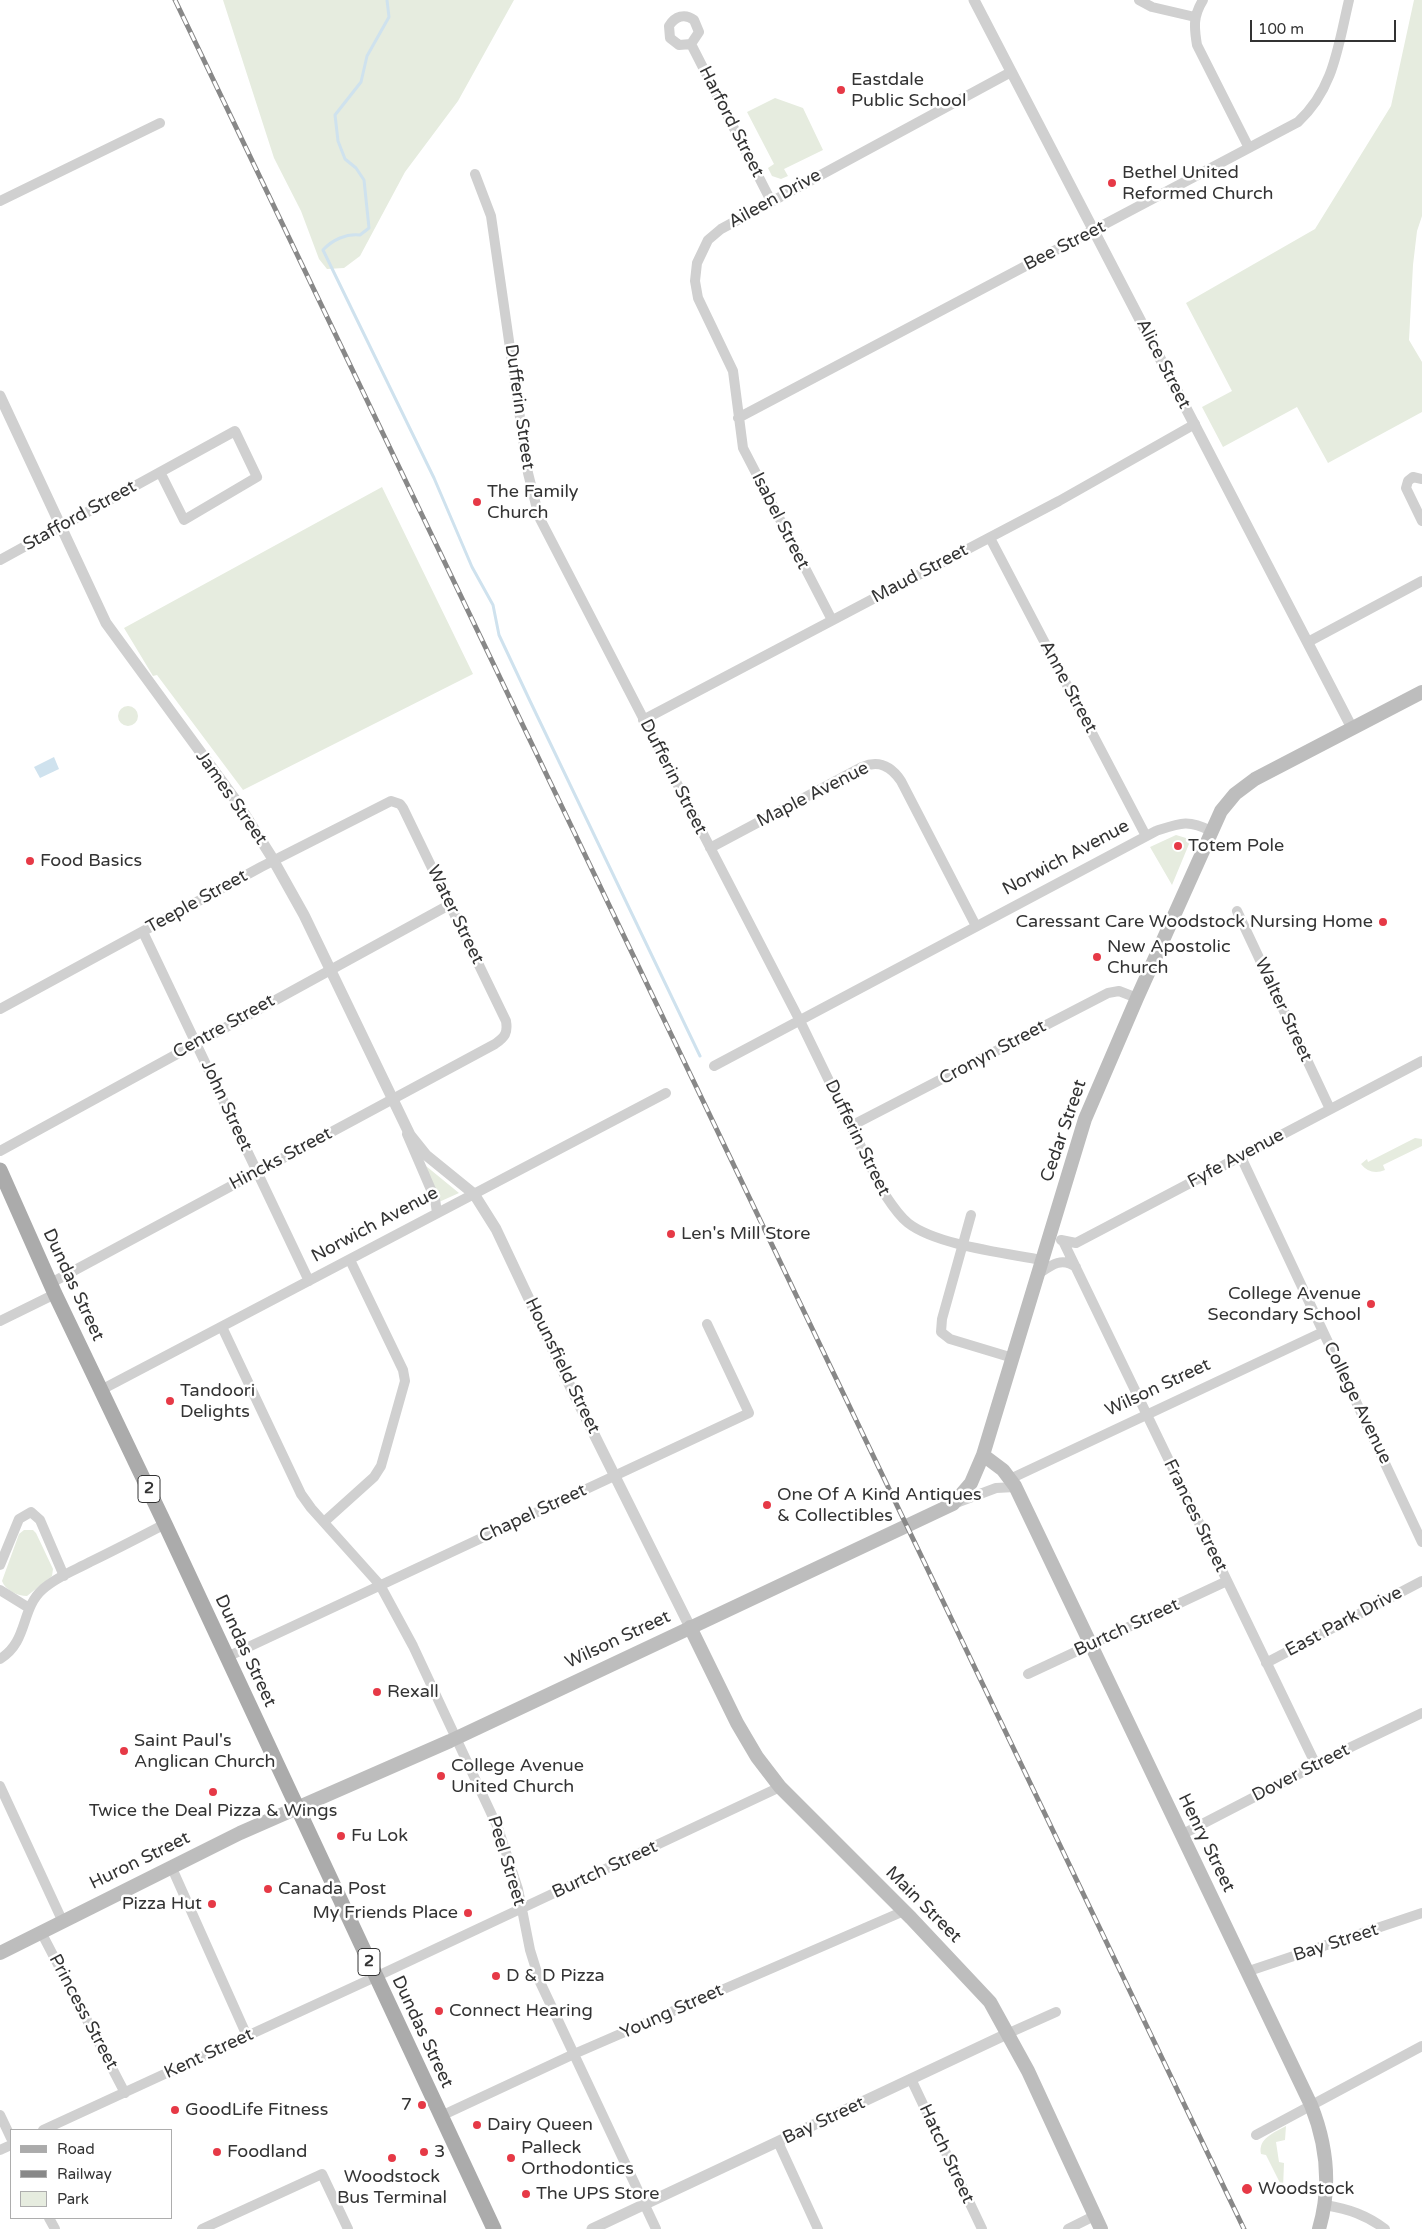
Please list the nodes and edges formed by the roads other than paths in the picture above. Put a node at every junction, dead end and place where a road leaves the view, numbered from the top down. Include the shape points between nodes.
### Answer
1 (974, 0) edge
2 (1139, 0) edge
3 (1203, 0) edge
4 (1349, 0) edge
5 (1195, 17) junction
6 (691, 44) dead end
7 (1011, 72) junction
8 (160, 124) dead end
9 (1249, 148) junction
10 (475, 174) dead end
11 (0, 201) edge
12 (771, 201) junction
13 (1094, 230) junction
14 (0, 396) edge
15 (738, 418) junction
16 (1195, 424) junction
17 (160, 472) junction
18 (1422, 479) edge
19 (1422, 521) edge
20 (61, 527) junction
21 (990, 538) junction
22 (0, 560) edge
23 (1422, 581) edge
24 (832, 620) junction
25 (1308, 642) junction
26 (1422, 692) edge
27 (643, 720) junction
28 (1352, 728) junction
29 (397, 802) joint
30 (1211, 831) junction
31 (1146, 836) junction
32 (710, 848) junction
33 (274, 861) junction
34 (449, 905) junction
35 (1237, 911) dead end
36 (976, 926) junction
37 (143, 932) junction
38 (330, 969) junction
39 (1137, 998) junction
40 (0, 1009) edge
41 (800, 1021) junction
42 (508, 1031) joint
43 (197, 1043) junction
44 (1422, 1061) edge
45 (714, 1066) dead end
46 (666, 1093) dead end
47 (392, 1100) junction
48 (1330, 1109) junction
49 (405, 1126) junction
50 (851, 1126) junction
51 (0, 1151) edge
52 (1240, 1157) junction
53 (0, 1170) edge
54 (256, 1172) junction
55 (474, 1194) junction
56 (437, 1213) junction
57 (971, 1215) dead end
58 (1048, 1235) junction
59 (1063, 1241) junction
60 (963, 1244) junction
61 (350, 1260) junction
62 (1041, 1260) junction
63 (1076, 1267) junction
64 (1037, 1275) junction
65 (309, 1281) junction
66 (53, 1288) junction
67 (0, 1321) edge
68 (707, 1324) dead end
69 (222, 1327) junction
70 (1323, 1332) junction
71 (1013, 1358) junction
72 (101, 1390) junction
73 (1146, 1414) junction
74 (983, 1454) junction
75 (615, 1475) junction
76 (1013, 1483) junction
77 (953, 1504) junction
78 (324, 1522) junction
79 (165, 1524) junction
80 (1422, 1542) edge
81 (0, 1565) edge
82 (64, 1576) junction
83 (1227, 1581) junction
84 (1422, 1581) edge
85 (380, 1585) junction
86 (0, 1590) edge
87 (29, 1608) junction
88 (690, 1627) junction
89 (1092, 1644) junction
90 (227, 1657) junction
91 (0, 1659) edge
92 (1266, 1663) junction
93 (1028, 1674) dead end
94 (1422, 1713) edge
95 (457, 1738) junction
96 (1316, 1765) junction
97 (0, 1786) edge
98 (780, 1787) junction
99 (3, 1802) edge
100 (298, 1808) junction
101 (1181, 1835) junction
102 (171, 1866) junction
103 (522, 1909) junction
104 (904, 1911) junction
105 (1422, 1913) edge
106 (62, 1920) junction
107 (41, 1932) junction
108 (0, 1953) edge
109 (1249, 1972) junction
110 (376, 1977) junction
111 (1056, 2012) dead end
112 (1009, 2033) junction
113 (247, 2036) junction
114 (1422, 2046) edge
115 (574, 2054) junction
116 (911, 2079) junction
117 (125, 2093) junction
118 (1311, 2105) junction
119 (0, 2114) edge
120 (441, 2116) junction
121 (45, 2129) edge
122 (1256, 2135) dead end
123 (10, 2136) edge
124 (778, 2142) junction
125 (644, 2205) junction
126 (1325, 2205) junction
127 (1094, 2216) junction
128 (202, 2229) edge
129 (348, 2229) edge
130 (494, 2229) edge
131 (592, 2229) edge
132 (656, 2229) edge
133 (818, 2229) edge
134 (982, 2229) edge
135 (1068, 2229) edge
136 (1101, 2229) edge
137 (1320, 2229) edge
138 (1386, 2229) edge

1 - 7 street, Alice Street
2 - 5 street via 1152,7
3 - 5 street
4 - 9 street, Bee Street via 1333,68 1319,98 1298,122
5 - 9 street via 1194,28 1201,55
6 - 12 street, Harford Street
7 - 12 street, Aileen Drive
7 - 13 street, Alice Street
8 - 11 street
9 - 13 street, Bee Street
10 - 27 street, Dufferin Street via 491,216 534,503
12 - 15 street, Aileen Drive via 712,236 697,263 695,281 698,298 733,371
13 - 15 street, Bee Street
13 - 16 street, Alice Street
14 - 20 street, James Street
15 - 24 street, Isabel Street via 744,450
16 - 21 street, Maud Street
16 - 25 street, Alice Street
17 - 17 street, Stafford Street via 184,520 257,477 235,431
17 - 20 street, Stafford Street
18 - 19 street via 1413,477 1408,480 1406,488
20 - 22 street, Stafford Street
20 - 33 street, James Street via 114,636 237,802
21 - 24 street, Maud Street
21 - 31 street, Anne Street
23 - 25 street
24 - 27 street, Maud Street
25 - 28 street, Alice Street
26 - 28 main road
27 - 32 street, Dufferin Street
28 - 30 main road via 1245,786 1225,806
29 - 33 street, Teeple Street via 385,803
29 - 34 street, Water Street via 407,816
30 - 31 street, Norwich Avenue via 1196,823 1182,823
30 - 39 main road, Cedar Street
31 - 36 street, Norwich Avenue
32 - 36 street, Maple Avenue via 862,767 885,765 901,781
32 - 41 street, Dufferin Street
33 - 37 street, Teeple Street
33 - 38 street, James Street
34 - 38 street, Centre Street
34 - 42 street, Water Street
35 - 48 street, Walter Street
36 - 41 street, Norwich Avenue
37 - 40 street, Teeple Street
37 - 43 street, John Street
38 - 43 street, Centre Street
38 - 47 street, James Street
39 - 50 street, Cronyn Street via 1119,991 1108,993
39 - 58 main road, Cedar Street via 1085,1119
41 - 45 street, Norwich Avenue
41 - 50 street, Dufferin Street
42 - 47 street, Hincks Street via 495,1044
43 - 51 street, Centre Street
43 - 54 street, John Street
44 - 48 street, Fyfe Avenue
46 - 55 street, Norwich Avenue
47 - 49 street, James Street
47 - 54 street, Hincks Street
48 - 52 street, Fyfe Avenue
49 - 55 street, Hounsfield Street via 426,1155
49 - 56 street, James Street via 435,1199
50 - 60 street, Dufferin Street via 882,1190 897,1212 922,1231
52 - 59 street, Fyfe Avenue via 1076,1244
52 - 70 street, College Avenue
53 - 66 main road, Dundas Street / 2
54 - 65 street, John Street
54 - 66 street, Hincks Street
55 - 56 street, Norwich Avenue
55 - 75 street, Hounsfield Street via 496,1229
56 - 61 street, Norwich Avenue
57 - 60 street
58 - 59 street, Fyfe Avenue
58 - 62 main road, Cedar Street
59 - 63 street, Frances Street
60 - 62 street, Dufferin Street
60 - 71 street via 941,1332 950,1339
61 - 65 street, Norwich Avenue
61 - 78 street via 403,1370 405,1381 380,1466 364,1486
62 - 64 main road, Cedar Street
63 - 64 street via 1059,1262
63 - 73 street, Frances Street
64 - 71 main road, Cedar Street
65 - 69 street, Norwich Avenue
66 - 67 street, Hincks Street
66 - 72 main road, Dundas Street / 2
68 - 75 street, Chapel Street via 749,1413
69 - 72 street, Norwich Avenue
69 - 78 street, Peel Street via 294,1482
70 - 73 street, Wilson Street
70 - 80 street, College Avenue
71 - 74 main road, Cedar Street
72 - 79 main road, Dundas Street / 2
73 - 76 street, Wilson Street
73 - 83 street, Frances Street
74 - 76 main road, Henry Street
74 - 77 main road, Wilson Street via 971,1483
75 - 85 street, Chapel Street
75 - 88 street, Hounsfield Street
76 - 77 street, Wilson Street
76 - 89 main road, Henry Street
77 - 88 main road, Wilson Street
78 - 85 street, Peel Street
79 - 82 street
79 - 90 main road, Dundas Street / 2
81 - 82 street via 19,1519 30,1512 40,1520
82 - 87 street via 43,1589
83 - 89 street, Burtch Street
83 - 92 street, Frances Street
84 - 92 street, East Park Drive
85 - 90 street, Chapel Street
85 - 95 street, Peel Street via 414,1646
86 - 87 street
87 - 91 street via 19,1639
88 - 95 main road, Wilson Street
88 - 98 main road, Main Street via 737,1723
89 - 93 street, Burtch Street
89 - 101 main road, Henry Street
90 - 100 main road, Dundas Street / 2
92 - 96 street, Frances Street
94 - 96 street, Dover Street
95 - 100 main road, Wilson Street
95 - 103 street, Peel Street via 498,1828
96 - 101 street, Dover Street
97 - 99 street
98 - 103 street, Burtch Street
98 - 104 main road, Main Street
99 - 106 street
100 - 102 main road, Huron Street
100 - 110 main road, Dundas Street / 2
101 - 109 main road, Henry Street
102 - 106 main road, Huron Street
102 - 113 street
103 - 110 street, Burtch Street
103 - 115 street, Peel Street via 534,1966
104 - 112 main road, Main Street via 980,1989
104 - 115 street, Young Street
105 - 109 street, Bay Street
106 - 107 main road, Huron Street
107 - 108 main road, Huron Street
107 - 117 street, Princess Street
109 - 118 main road, Henry Street
110 - 113 street, Kent Street
110 - 120 main road, Dundas Street / 2
111 - 112 street, Bay Street
112 - 116 street, Bay Street
112 - 127 main road, Main Street
113 - 117 street, Kent Street
114 - 118 street
115 - 120 street, Young Street
115 - 125 street, Peel Street
116 - 124 street, Bay Street
116 - 134 street, Hatch Street
117 - 121 street, Kent Street
118 - 122 street
118 - 126 main road, Henry Street via 1324,2149
119 - 123 street
120 - 130 main road, Dundas Street / 2
124 - 125 street, Bay Street
124 - 133 street
125 - 131 street, Bay Street
125 - 132 street, Peel Street
126 - 137 main road, Henry Street
126 - 138 street via 1362,2214
127 - 135 street
127 - 136 main road, Main Street
128 - 129 street via 322,2174

